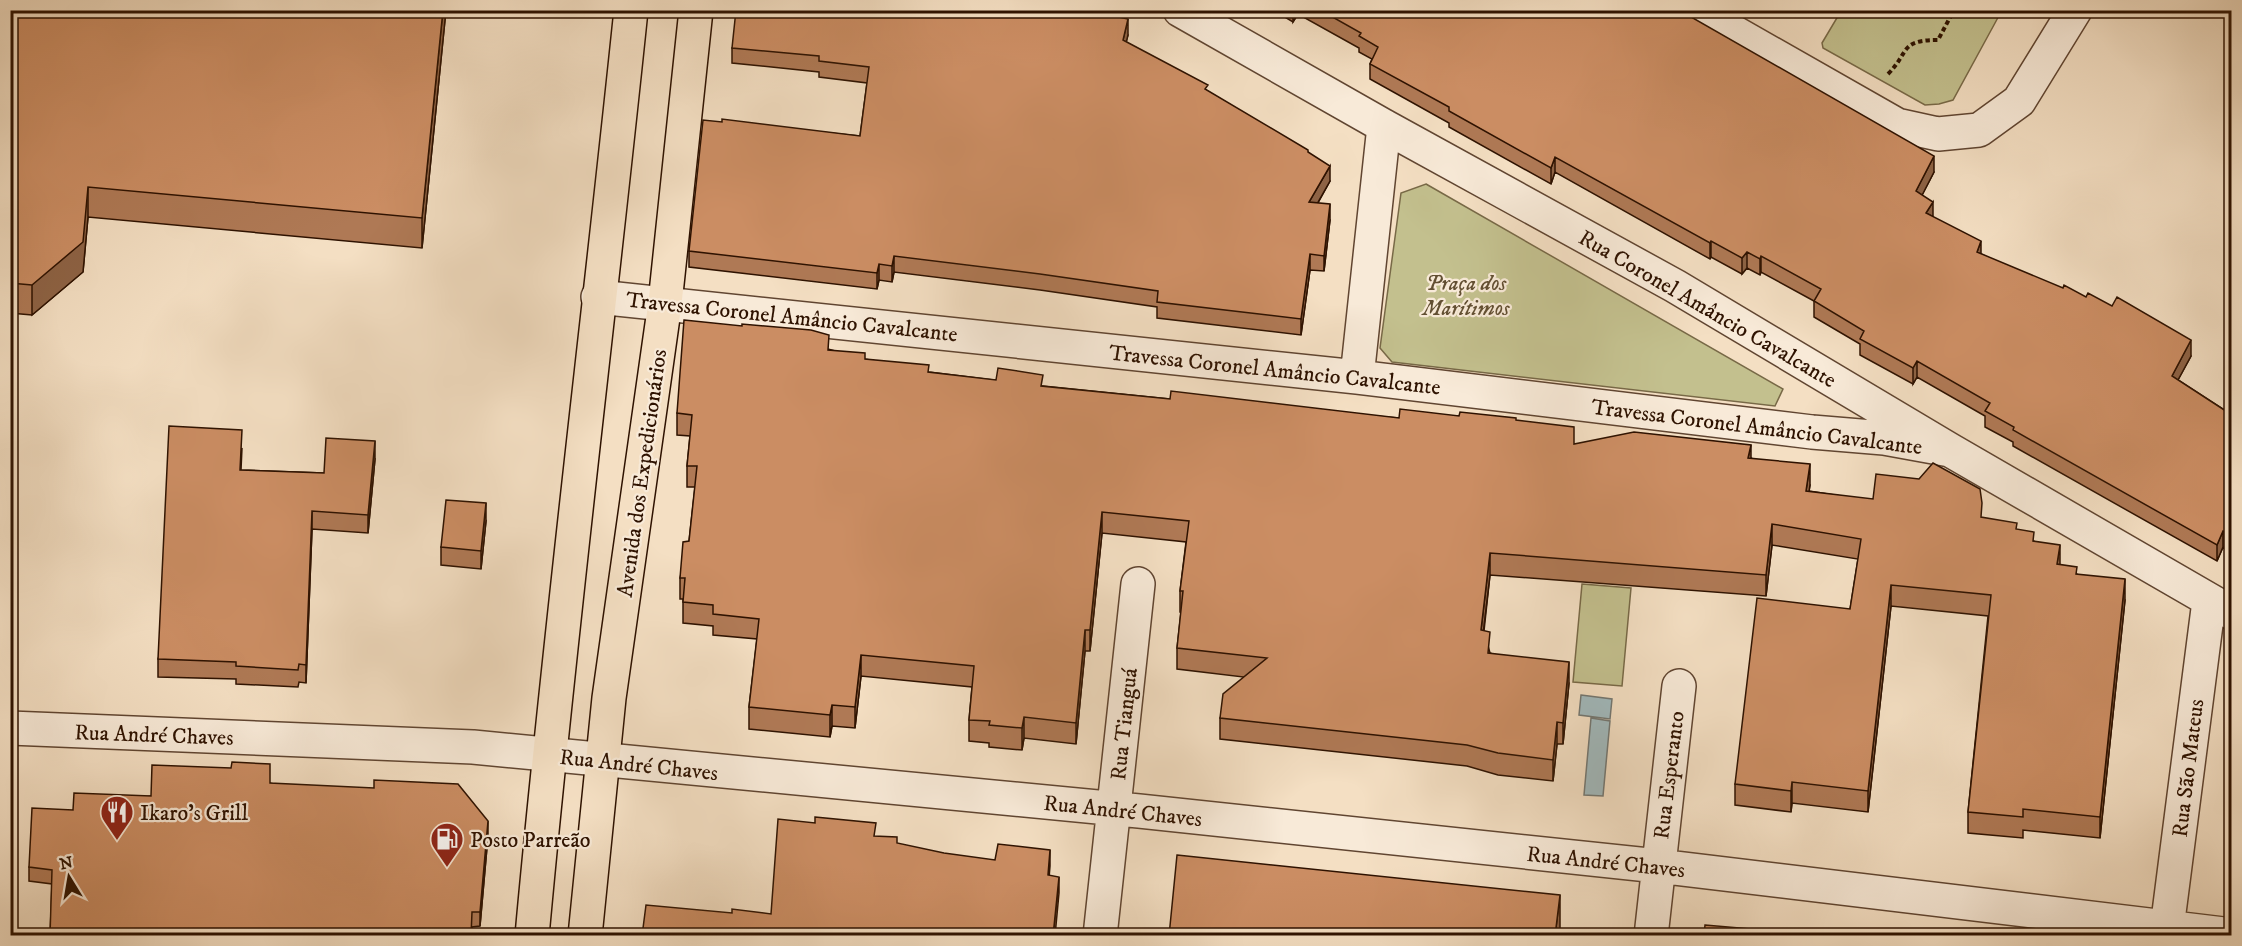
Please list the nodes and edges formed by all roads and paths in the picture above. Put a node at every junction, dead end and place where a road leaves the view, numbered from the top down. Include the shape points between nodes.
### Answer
1 (631, 10) edge
2 (696, 10) edge
3 (1180, 10) edge
4 (1695, 10) edge
5 (1954, 10) edge
6 (2075, 10) edge
7 (1885, 77) dead end
8 (1384, 126) junction
9 (598, 297) junction
10 (665, 303) junction
11 (1356, 377) junction
12 (1950, 450) junction
13 (1138, 584) dead end
14 (2220, 607) edge
15 (1679, 687) dead end
16 (10, 728) edge
17 (549, 755) junction
18 (603, 760) junction
19 (1114, 809) junction
20 (1658, 866) junction
21 (2166, 932) edge
22 (2232, 935) edge
23 (532, 936) edge
24 (585, 936) edge
25 (1100, 936) edge
26 (1651, 936) edge

1 - 9 main road
2 - 10 main road, Avenida dos Expedicionários
3 - 8 street, Rua Coronel Amâncio Cavalcante
4 - 6 street via 1897,125 1938,134 1979,130 2019,101
5 - 7 path via 1938,40 1913,43
8 - 11 street
8 - 12 street, Rua Coronel Amâncio Cavalcante via 1675,286
9 - 10 street, Travessa Coronel Amâncio Cavalcante
9 - 17 main road
10 - 11 street, Travessa Coronel Amâncio Cavalcante
10 - 18 main road, Avenida dos Expedicionários
11 - 12 street, Travessa Coronel Amâncio Cavalcante via 1884,438
12 - 14 street, Rua Coronel Amâncio Cavalcante
13 - 19 street, Rua Tianguá
14 - 21 street, Rua São Mateus
15 - 20 street, Rua Esperanto
16 - 17 street, Rua André Chaves via 461,747
17 - 18 street, Rua André Chaves
17 - 23 main road
18 - 19 street, Rua André Chaves
18 - 24 main road, Avenida dos Expedicionários
19 - 20 street, Rua André Chaves
19 - 25 street, Rua Tianguá
20 - 21 street, Rua André Chaves
20 - 26 street, Rua Esperanto
21 - 22 street, Rua André Chaves

